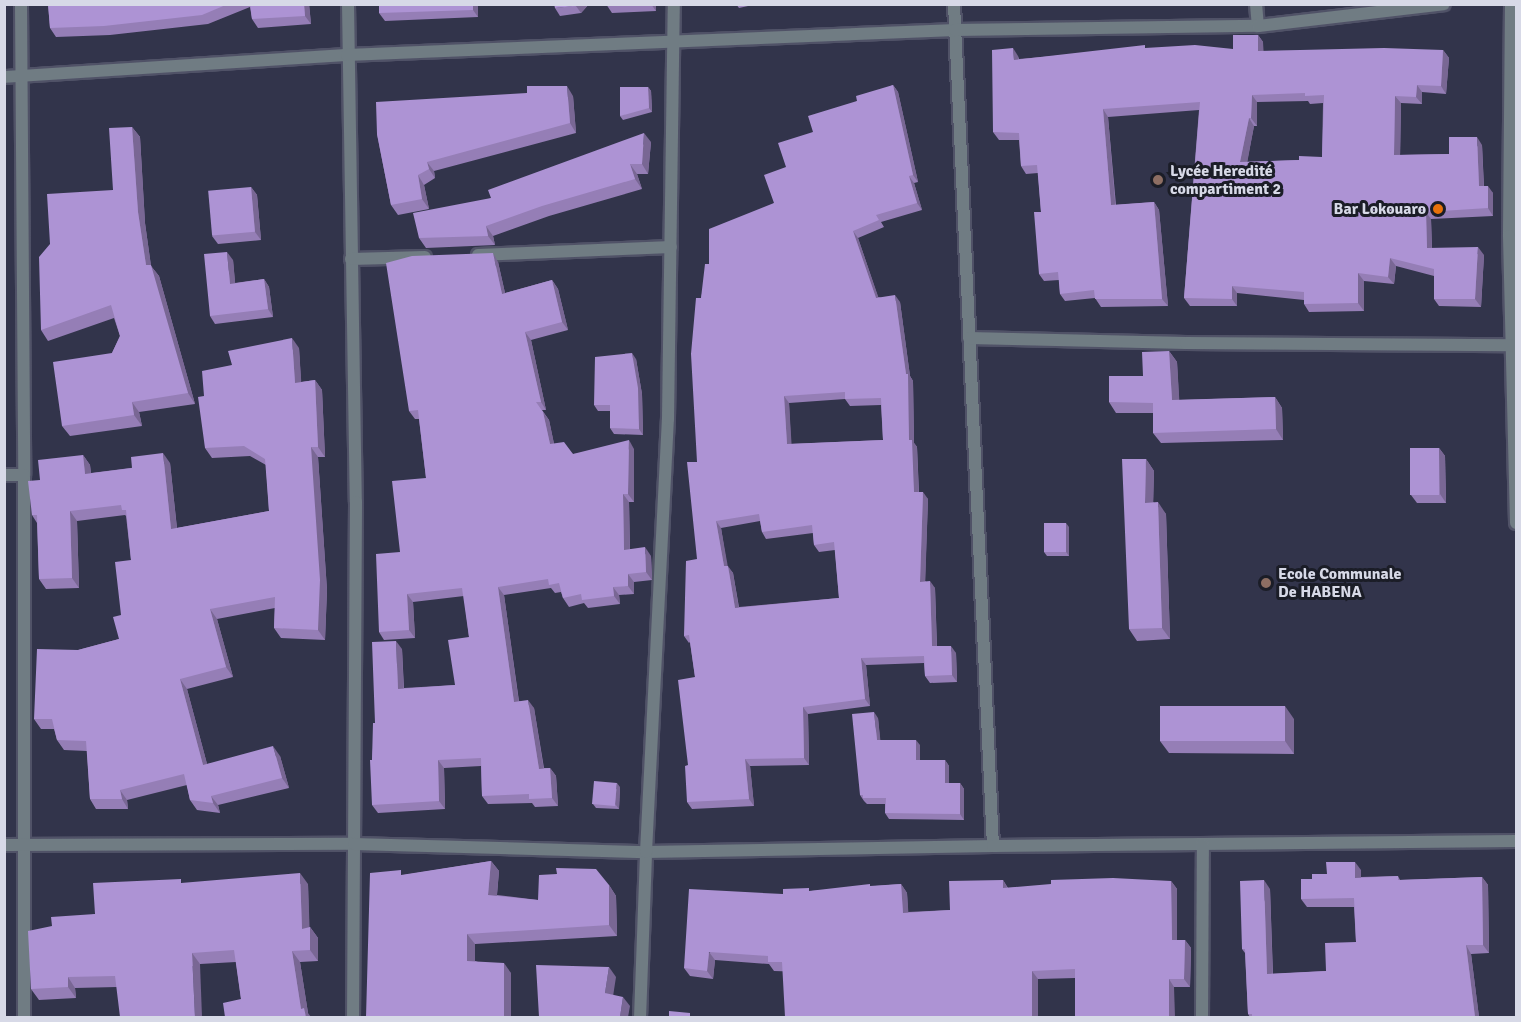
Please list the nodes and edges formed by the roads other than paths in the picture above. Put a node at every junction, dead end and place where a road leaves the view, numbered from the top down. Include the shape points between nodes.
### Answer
1 (21, 4) edge
2 (348, 4) edge
3 (674, 4) edge
4 (954, 4) edge
5 (1256, 4) edge
6 (1444, 4) edge
7 (1511, 4) edge
8 (1257, 26) junction
9 (955, 30) junction
10 (673, 43) junction
11 (347, 55) junction
12 (22, 75) junction
13 (4, 77) edge
14 (1513, 236) edge
15 (671, 247) junction
16 (444, 256) edge
17 (467, 256) edge
18 (351, 259) junction
19 (969, 338) junction
20 (1512, 345) junction
21 (4, 475) edge
22 (24, 475) junction
23 (1516, 524) edge
24 (1516, 841) edge
25 (354, 844) junction
26 (4, 845) edge
27 (23, 845) junction
28 (1203, 845) junction
29 (993, 846) junction
30 (646, 852) junction
31 (24, 1017) edge
32 (353, 1017) edge
33 (640, 1017) edge
34 (1202, 1017) edge

1 - 12 street
2 - 11 street
3 - 10 street
4 - 9 street
5 - 8 street
6 - 8 street
7 - 14 street
8 - 9 street
9 - 10 street
9 - 19 street
10 - 11 street
10 - 15 street
11 - 12 street
11 - 18 street
12 - 13 street
12 - 22 street
14 - 20 street
15 - 17 street
15 - 30 street via 668,419
16 - 18 street
18 - 25 street via 356,502
19 - 20 street
19 - 29 street
20 - 23 street
21 - 22 street
22 - 27 street
24 - 28 street
25 - 27 street
25 - 30 street
25 - 32 street
26 - 27 street
27 - 31 street
28 - 29 street
28 - 34 street
29 - 30 street
30 - 33 street

